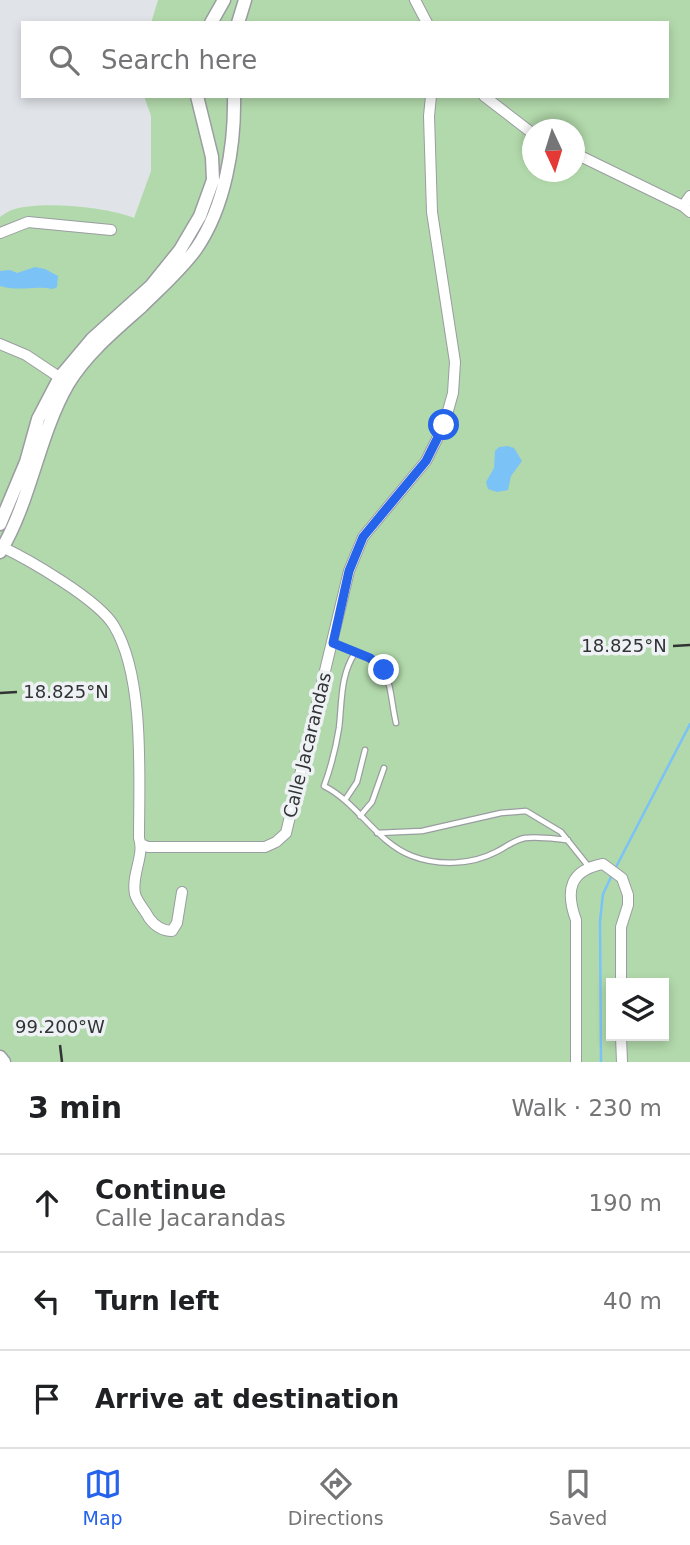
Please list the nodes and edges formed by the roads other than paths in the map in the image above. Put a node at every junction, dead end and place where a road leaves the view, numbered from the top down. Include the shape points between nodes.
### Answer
1 (224, 0) edge
2 (245, 0) edge
3 (415, 0) edge
4 (212, 21) edge
5 (240, 21) edge
6 (426, 21) edge
7 (197, 98) edge
8 (234, 98) edge
9 (431, 98) edge
10 (487, 98) edge
11 (522, 125) edge
12 (585, 158) edge
13 (690, 196) edge
14 (687, 209) edge
15 (111, 230) dead end
16 (0, 233) edge
17 (0, 344) edge
18 (64, 381) junction
19 (0, 524) edge
20 (1, 548) edge
21 (333, 643) junction
22 (355, 653) junction
23 (396, 723) dead end
24 (365, 750) dead end
25 (384, 768) dead end
26 (345, 800) junction
27 (360, 816) junction
28 (377, 833) junction
29 (568, 840) junction
30 (141, 844) junction
31 (589, 867) junction
32 (182, 892) dead end
33 (621, 978) edge
34 (621, 1041) edge
35 (0, 1057) edge
36 (4, 1062) edge
37 (576, 1062) edge
38 (622, 1062) edge

1 - 4 street
2 - 5 street
3 - 6 street
7 - 18 street via 213,180 201,216 151,286 93,339
8 - 18 street via 225,180 210,226 195,251
9 - 21 street, Calle Jacarandas via 432,212 455,362 453,393 426,461 363,537 349,571
10 - 11 street
12 - 14 street
13 - 14 street
15 - 16 street via 28,222
17 - 18 street
18 - 19 street via 38,419
18 - 20 street via 36,468
20 - 30 street via 49,572 114,624 130,662 139,741
21 - 22 lane
21 - 30 street, Calle Jacarandas via 286,833 265,847
22 - 23 lane via 384,670
22 - 26 lane via 341,694 336,743 324,786
24 - 26 lane via 357,782
25 - 27 lane via 372,802
26 - 27 lane
27 - 28 lane
28 - 29 lane via 422,831 526,811
28 - 29 lane via 411,856 436,863 467,862 527,837
29 - 31 lane
30 - 32 street via 135,897 164,931 172,931 177,923
31 - 33 street via 603,864 622,878 628,895 621,927
31 - 37 street via 570,887 576,920
34 - 38 street
35 - 36 street

